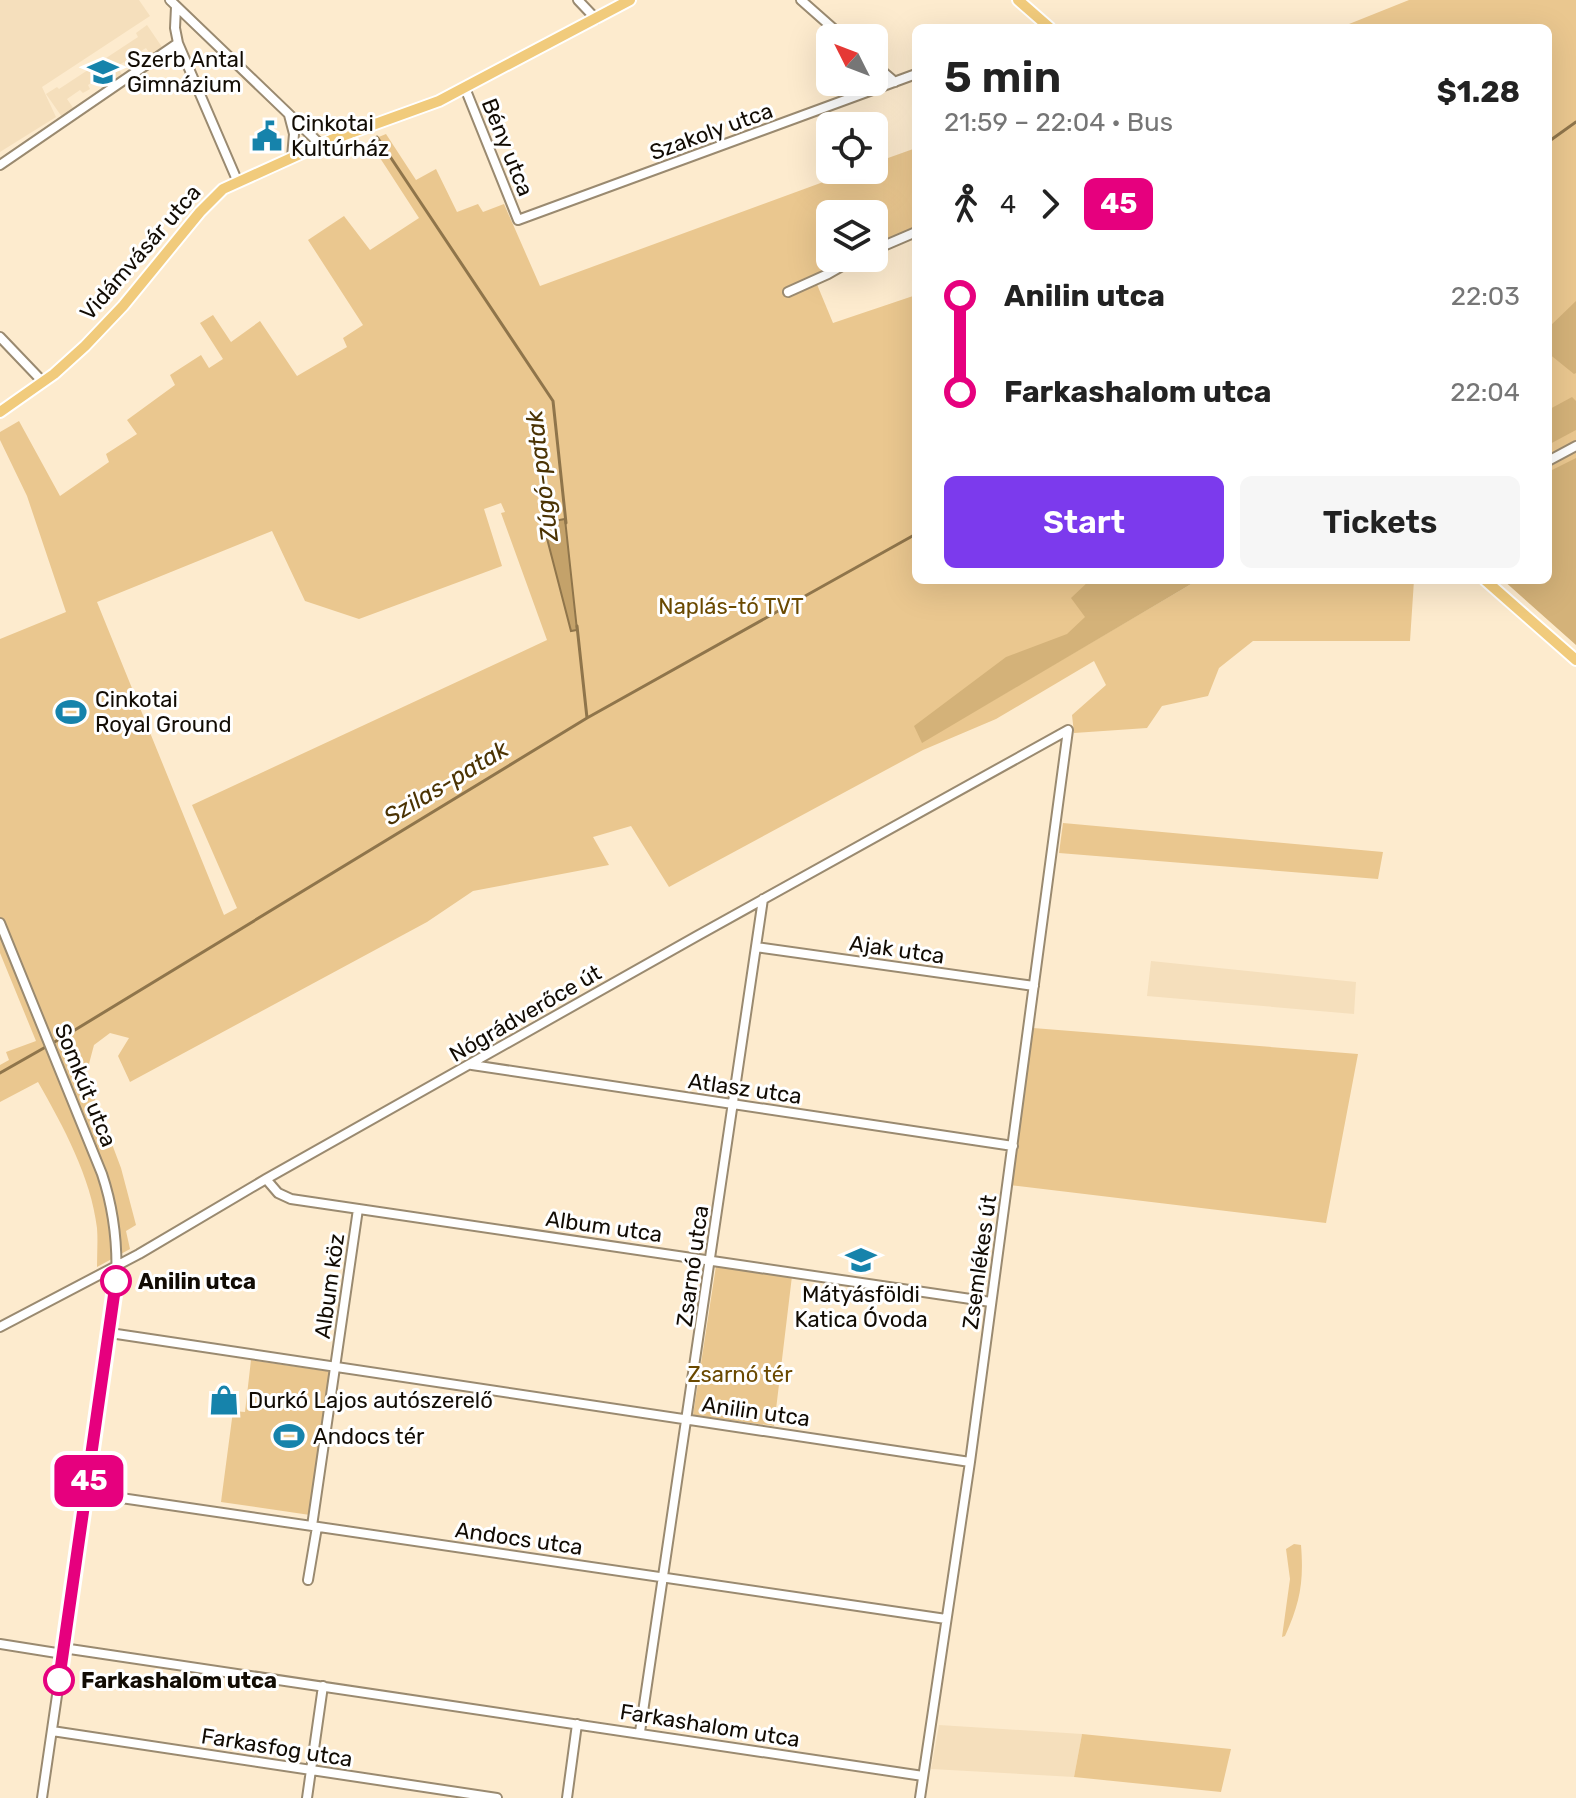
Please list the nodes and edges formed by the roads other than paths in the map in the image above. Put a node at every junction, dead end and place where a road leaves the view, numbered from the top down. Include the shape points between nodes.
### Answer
1 (578, 0) edge
2 (630, 0) edge
3 (801, 0) edge
4 (1018, 0) edge
5 (173, 3) edge
6 (596, 19) junction
7 (828, 24) edge
8 (1045, 24) edge
9 (178, 43) junction
10 (888, 76) edge
11 (912, 76) edge
12 (895, 82) junction
13 (465, 88) junction
14 (288, 115) junction
15 (320, 144) junction
16 (292, 157) junction
17 (0, 165) edge
18 (237, 180) junction
19 (518, 220) joint
20 (912, 234) edge
21 (888, 244) edge
22 (828, 272) edge
23 (788, 292) dead end
24 (0, 337) edge
25 (43, 382) junction
26 (0, 412) edge
27 (1576, 446) edge
28 (1552, 459) edge
29 (1490, 584) edge
30 (1576, 660) edge
31 (1068, 730) joint
32 (763, 899) junction
33 (0, 923) edge
34 (3, 940) edge
35 (756, 947) junction
36 (1034, 986) junction
37 (471, 1065) junction
38 (733, 1104) junction
39 (1013, 1146) junction
40 (266, 1179) junction
41 (358, 1209) junction
42 (711, 1260) junction
43 (118, 1265) junction
44 (991, 1302) junction
45 (0, 1327) edge
46 (110, 1333) junction
47 (335, 1368) junction
48 (687, 1419) junction
49 (970, 1462) junction
50 (87, 1493) junction
51 (314, 1526) junction
52 (663, 1577) junction
53 (308, 1580) dead end
54 (946, 1619) junction
55 (0, 1644) edge
56 (63, 1651) junction
57 (323, 1686) junction
58 (577, 1724) junction
59 (52, 1731) junction
60 (640, 1732) junction
61 (312, 1771) junction
62 (923, 1776) junction
63 (42, 1798) edge
64 (307, 1798) edge
65 (497, 1798) edge
66 (567, 1798) edge
67 (920, 1798) edge

1 - 6 street
2 - 6 main road, Vidámvásár utca
3 - 7 street
4 - 8 main road
5 - 9 street
5 - 14 street
6 - 13 main road, Vidámvásár utca
9 - 17 street
9 - 18 street
10 - 12 street
11 - 12 street, Szakoly utca
12 - 19 street, Szakoly utca
13 - 15 main road, Vidámvásár utca
13 - 19 street, Bény utca
14 - 15 street
14 - 16 street via 294,134
15 - 16 main road, Vidámvásár utca
16 - 18 main road, Vidámvásár utca
18 - 25 main road, Vidámvásár utca via 210,200 123,306
20 - 21 street
22 - 23 street
24 - 25 street
25 - 26 main road, Vidámvásár utca
27 - 28 street
29 - 30 main road
31 - 32 street, Nógrádverőce út
31 - 36 street, Zsemlékes út
32 - 35 street, Zsarnó utca
32 - 37 street, Nógrádverőce út
33 - 34 street, Somkút utca
34 - 43 street, Somkút utca via 111,1199
35 - 36 street, Ajak utca
35 - 38 street, Zsarnó utca
36 - 39 street, Zsemlékes út
37 - 38 street, Atlasz utca
37 - 40 street, Nógrádverőce út
38 - 39 street, Atlasz utca
38 - 42 street, Zsarnó utca
39 - 44 street, Zsemlékes út
40 - 41 street, Album utca via 284,1197
40 - 43 street, Nógrádverőce út
41 - 42 street, Album utca
41 - 47 street, Album köz
42 - 44 street, Album utca
42 - 48 street, Zsarnó utca
43 - 45 street, Nógrádverőce út
43 - 46 street, Somkút utca
44 - 49 street, Zsemlékes út
46 - 47 street, Anilin utca
46 - 50 street, Somkút utca
47 - 48 street, Anilin utca
47 - 51 street
48 - 49 street, Anilin utca
48 - 52 street, Zsarnó utca
49 - 54 street, Zsemlékes út
50 - 51 street, Andocs utca
50 - 56 street, Somkút utca
51 - 52 street, Andocs utca
51 - 53 street
52 - 54 street, Andocs utca
52 - 60 street, Zsarnó utca
54 - 62 street, Zsemlékes út
55 - 56 street, Farkashalom utca
56 - 57 street, Farkashalom utca
56 - 59 street, Somkút utca
57 - 58 street, Farkashalom utca
57 - 61 street
58 - 60 street, Farkashalom utca
58 - 66 street
59 - 61 street, Farkasfog utca
59 - 63 street, Somkút utca
60 - 62 street, Farkashalom utca
61 - 64 street
61 - 65 street, Farkasfog utca
62 - 67 street, Zsemlékes út

